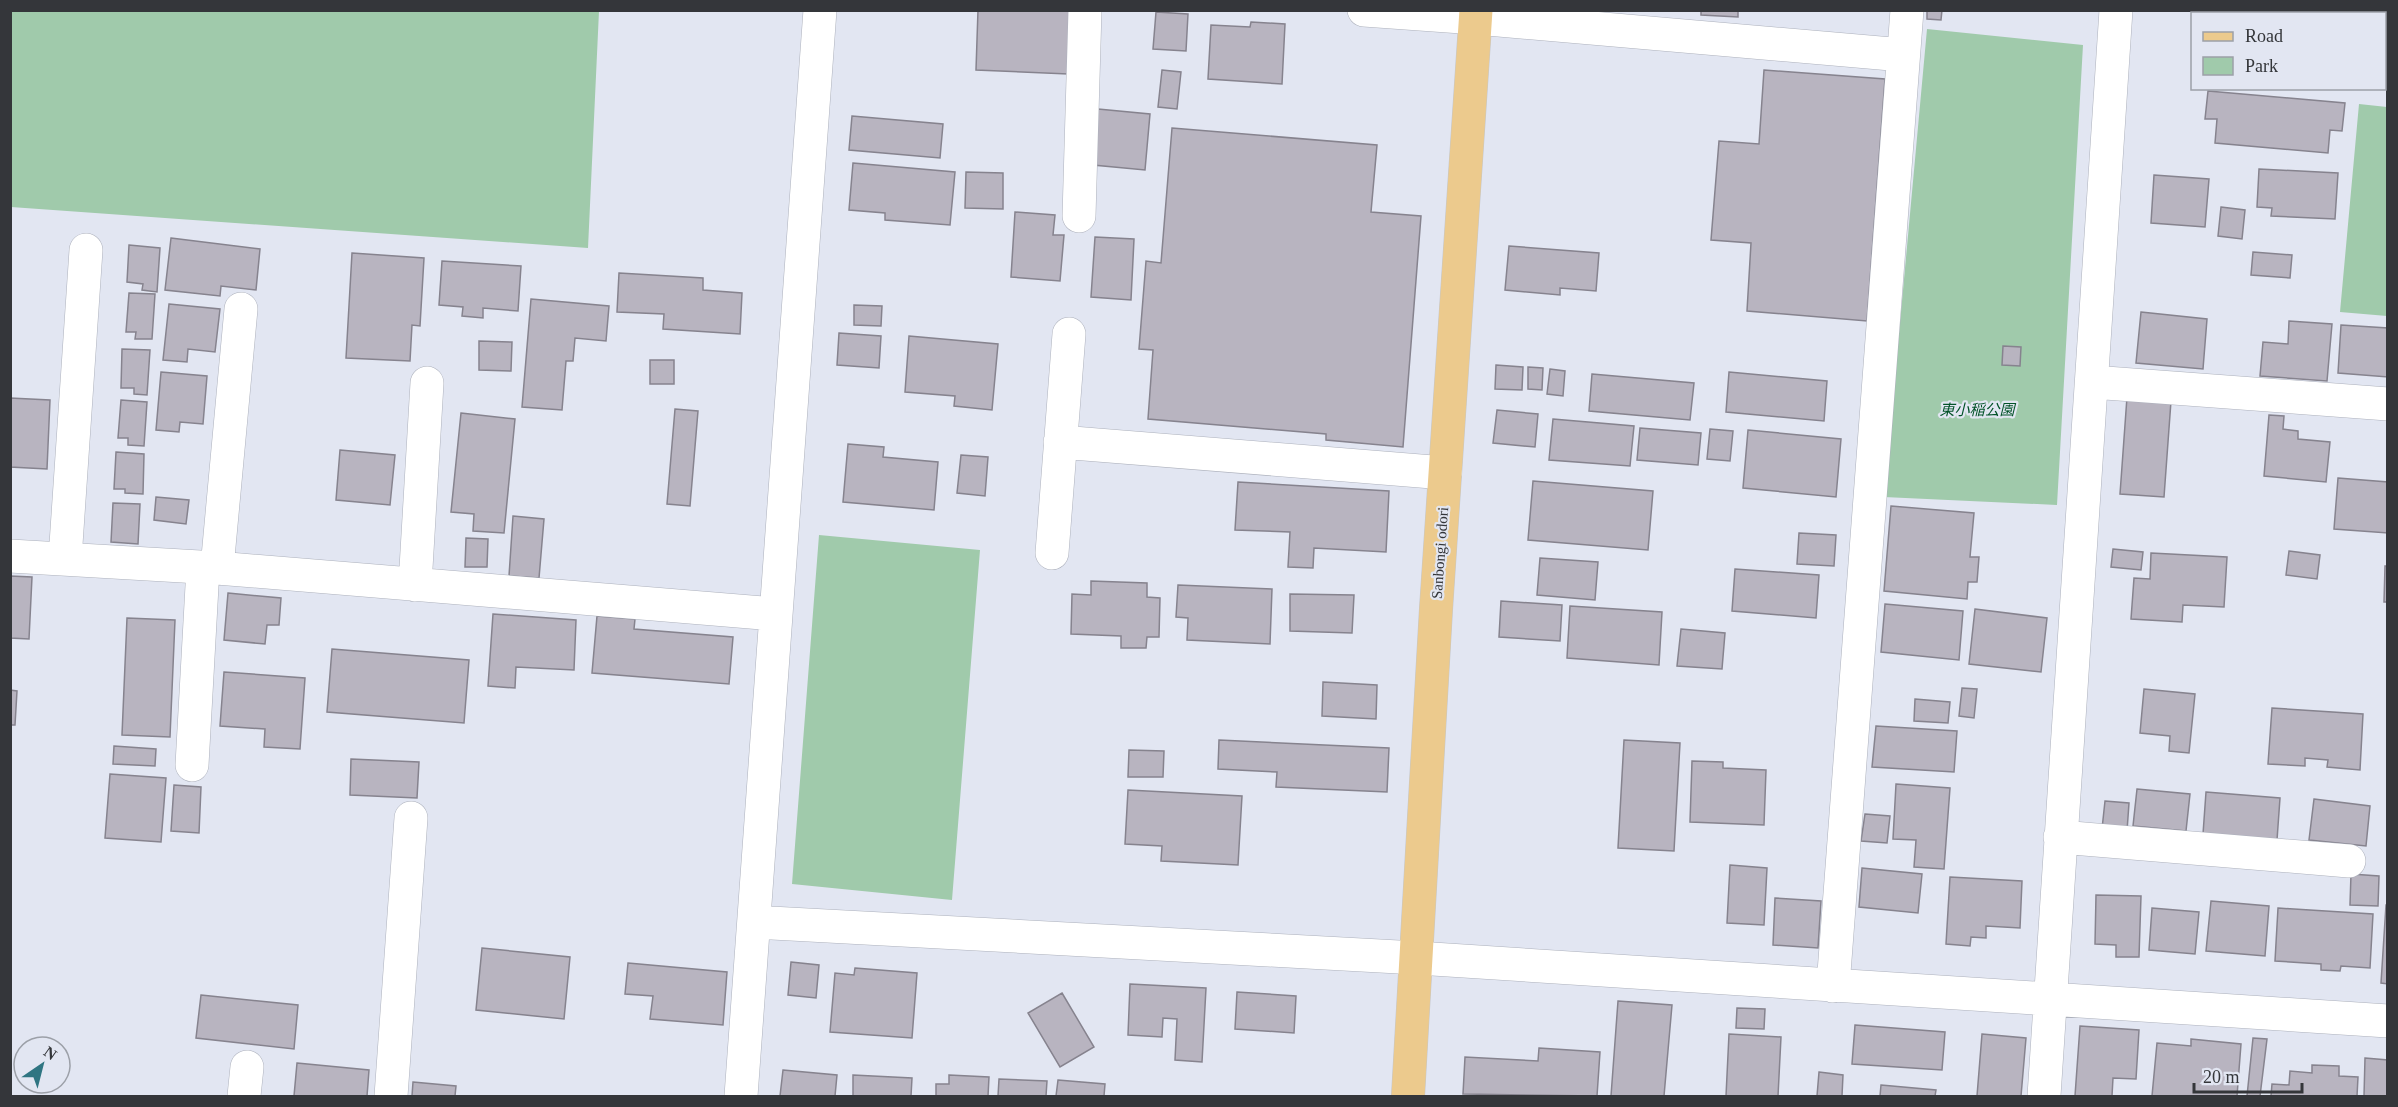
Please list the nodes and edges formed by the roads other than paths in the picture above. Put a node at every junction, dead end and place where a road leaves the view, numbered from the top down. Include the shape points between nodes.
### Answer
1 (820, 10) edge
2 (1085, 10) edge
3 (1364, 10) edge
4 (1907, 10) edge
5 (2116, 10) edge
6 (1476, 14) edge
7 (1903, 55) junction
8 (1078, 216) dead end
9 (86, 250) dead end
10 (241, 309) dead end
11 (1069, 334) dead end
12 (2092, 382) junction
13 (427, 383) dead end
14 (2388, 404) edge
15 (1060, 442) junction
16 (1445, 472) junction
17 (1052, 552) dead end
18 (10, 556) edge
19 (65, 559) junction
20 (210, 568) junction
21 (416, 585) junction
22 (775, 614) junction
23 (192, 765) dead end
24 (411, 818) dead end
25 (2060, 837) junction
26 (2349, 861) dead end
27 (754, 922) junction
28 (1417, 958) junction
29 (1833, 986) junction
30 (2052, 999) junction
31 (2388, 1021) edge
32 (391, 1096) edge
33 (741, 1096) edge
34 (1408, 1096) edge
35 (2044, 1096) edge

1 - 22 street
2 - 8 street
3 - 6 street
4 - 7 street
5 - 12 street
6 - 7 street
6 - 16 main road, Sanbongi odori
7 - 29 street
9 - 19 street
10 - 20 street
11 - 15 street
12 - 14 street
12 - 25 street
13 - 21 street
15 - 16 street
15 - 17 street
16 - 28 main road, Sanbongi odori
18 - 19 street
19 - 20 street
20 - 21 street
20 - 23 street
21 - 22 street
22 - 27 street
24 - 32 street
25 - 26 street
25 - 30 street
27 - 28 street
27 - 33 street
28 - 29 street
28 - 34 main road, Sanbongi odori
29 - 30 street
30 - 31 street
30 - 35 street

